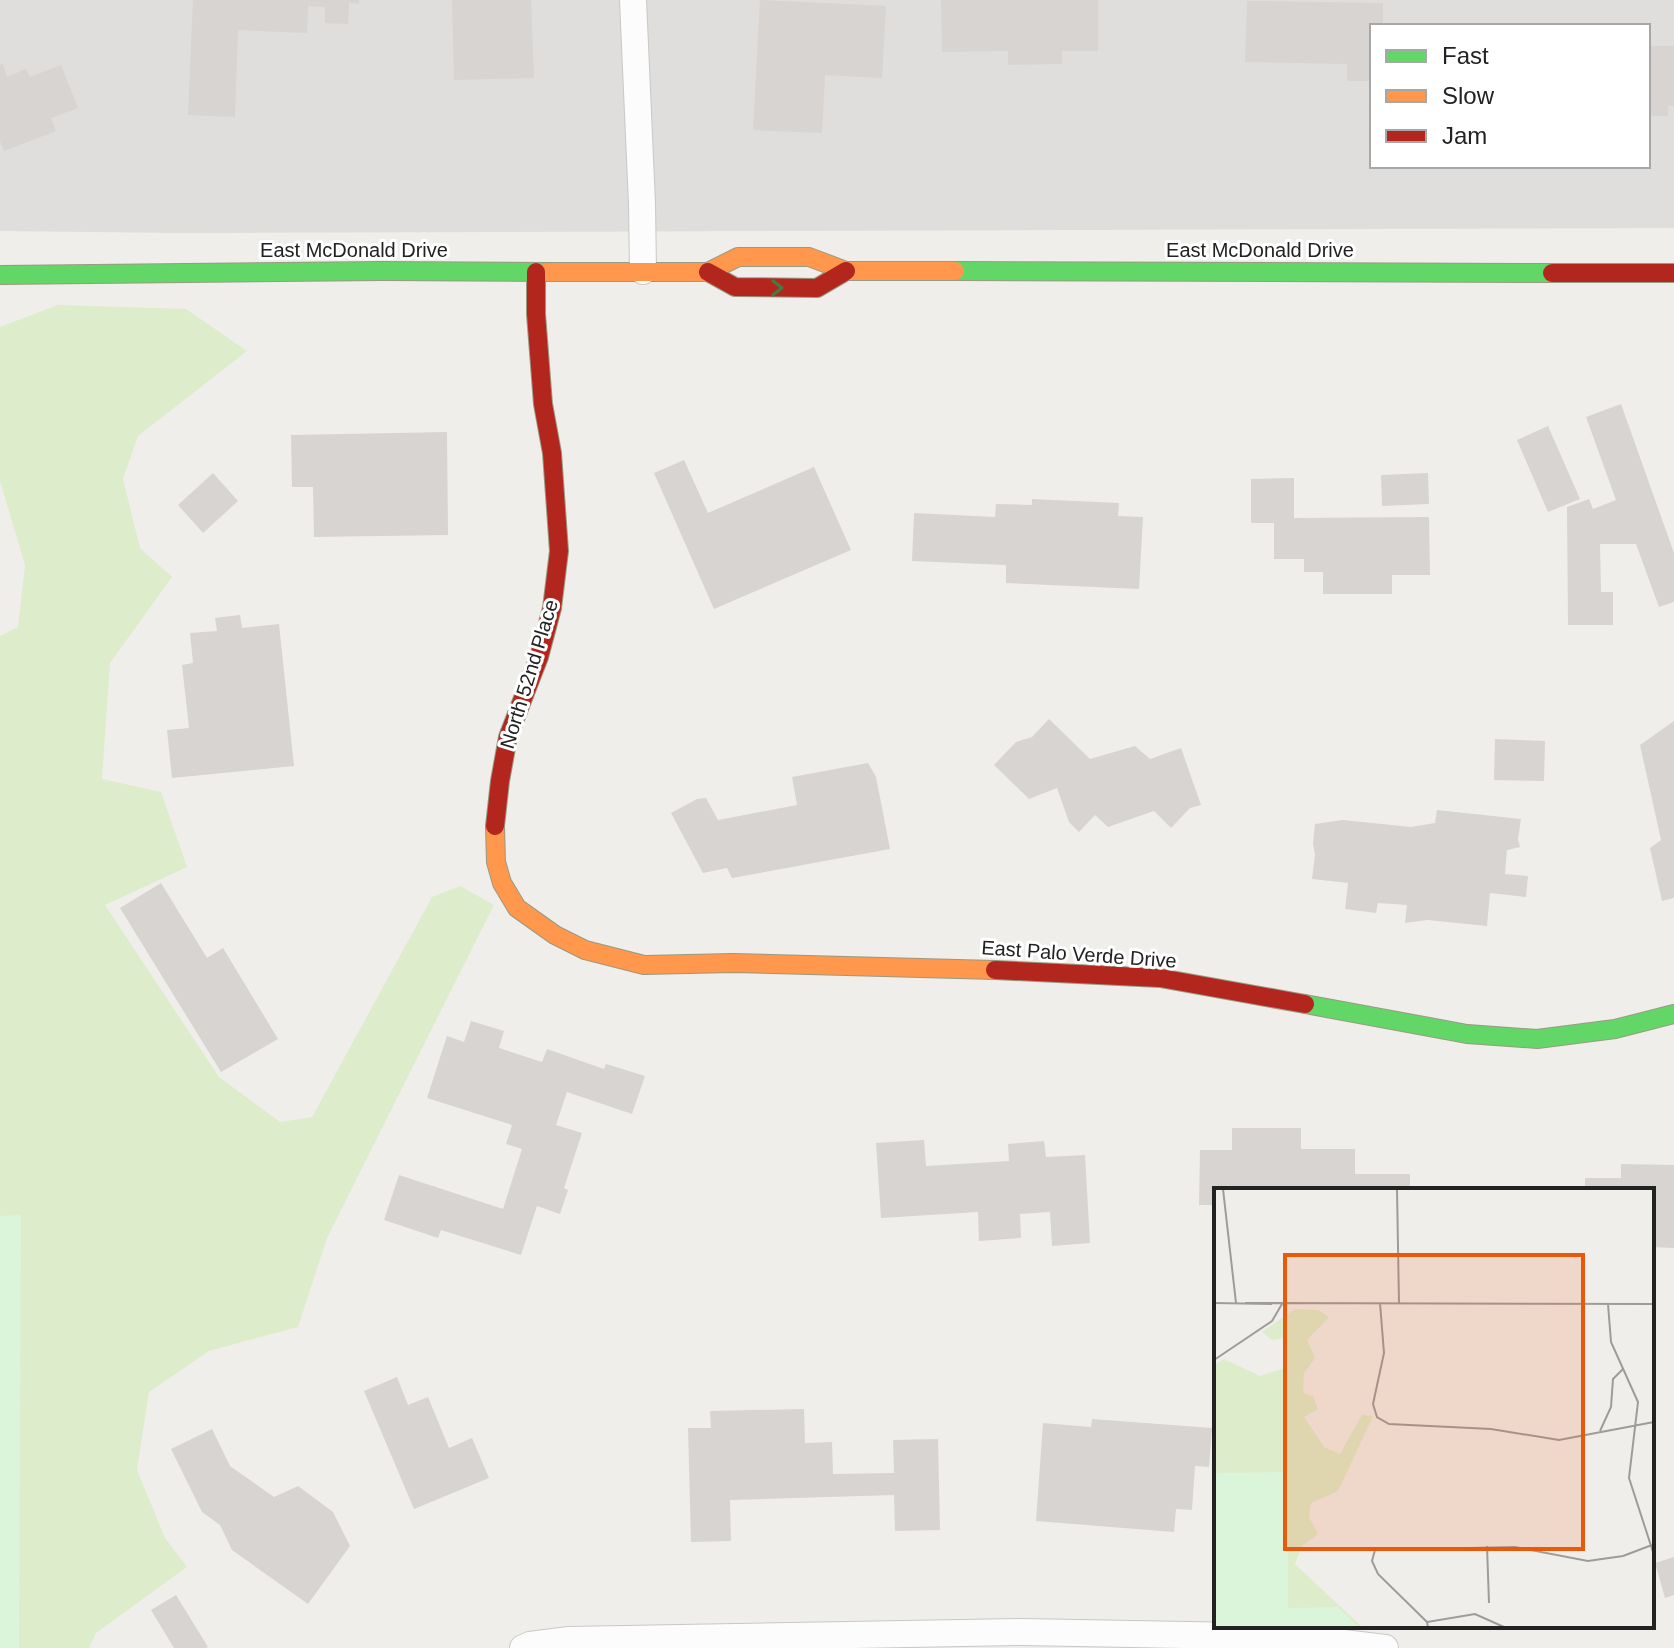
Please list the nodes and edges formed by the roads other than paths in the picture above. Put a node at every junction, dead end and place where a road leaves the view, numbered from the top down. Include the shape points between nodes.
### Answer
1 (633, 0) edge
2 (643, 271) junction
3 (846, 271) junction
4 (536, 272) junction
5 (708, 272) junction
6 (1674, 273) edge
7 (0, 275) edge
8 (502, 883) joint
9 (1674, 1014) edge
10 (523, 1648) edge
11 (1385, 1648) edge

1 - 2 street
2 - 4 street, East McDonald Drive
2 - 5 street, East McDonald Drive
3 - 5 street, East McDonald Drive via 809,257 738,257
5 -> 3 street, East McDonald Drive via 735,287 817,288
3 - 6 street, East McDonald Drive
4 - 7 street, East McDonald Drive
4 - 8 street, North 52nd Place via 559,551 552,608 508,737 500,781 494,836
8 - 9 street, East Palo Verde Drive via 517,908 555,935 585,950 644,965 948,968 1146,977 1467,1034 1537,1039 1615,1029
10 - 11 street via 569,1640 1022,1632 1293,1637

